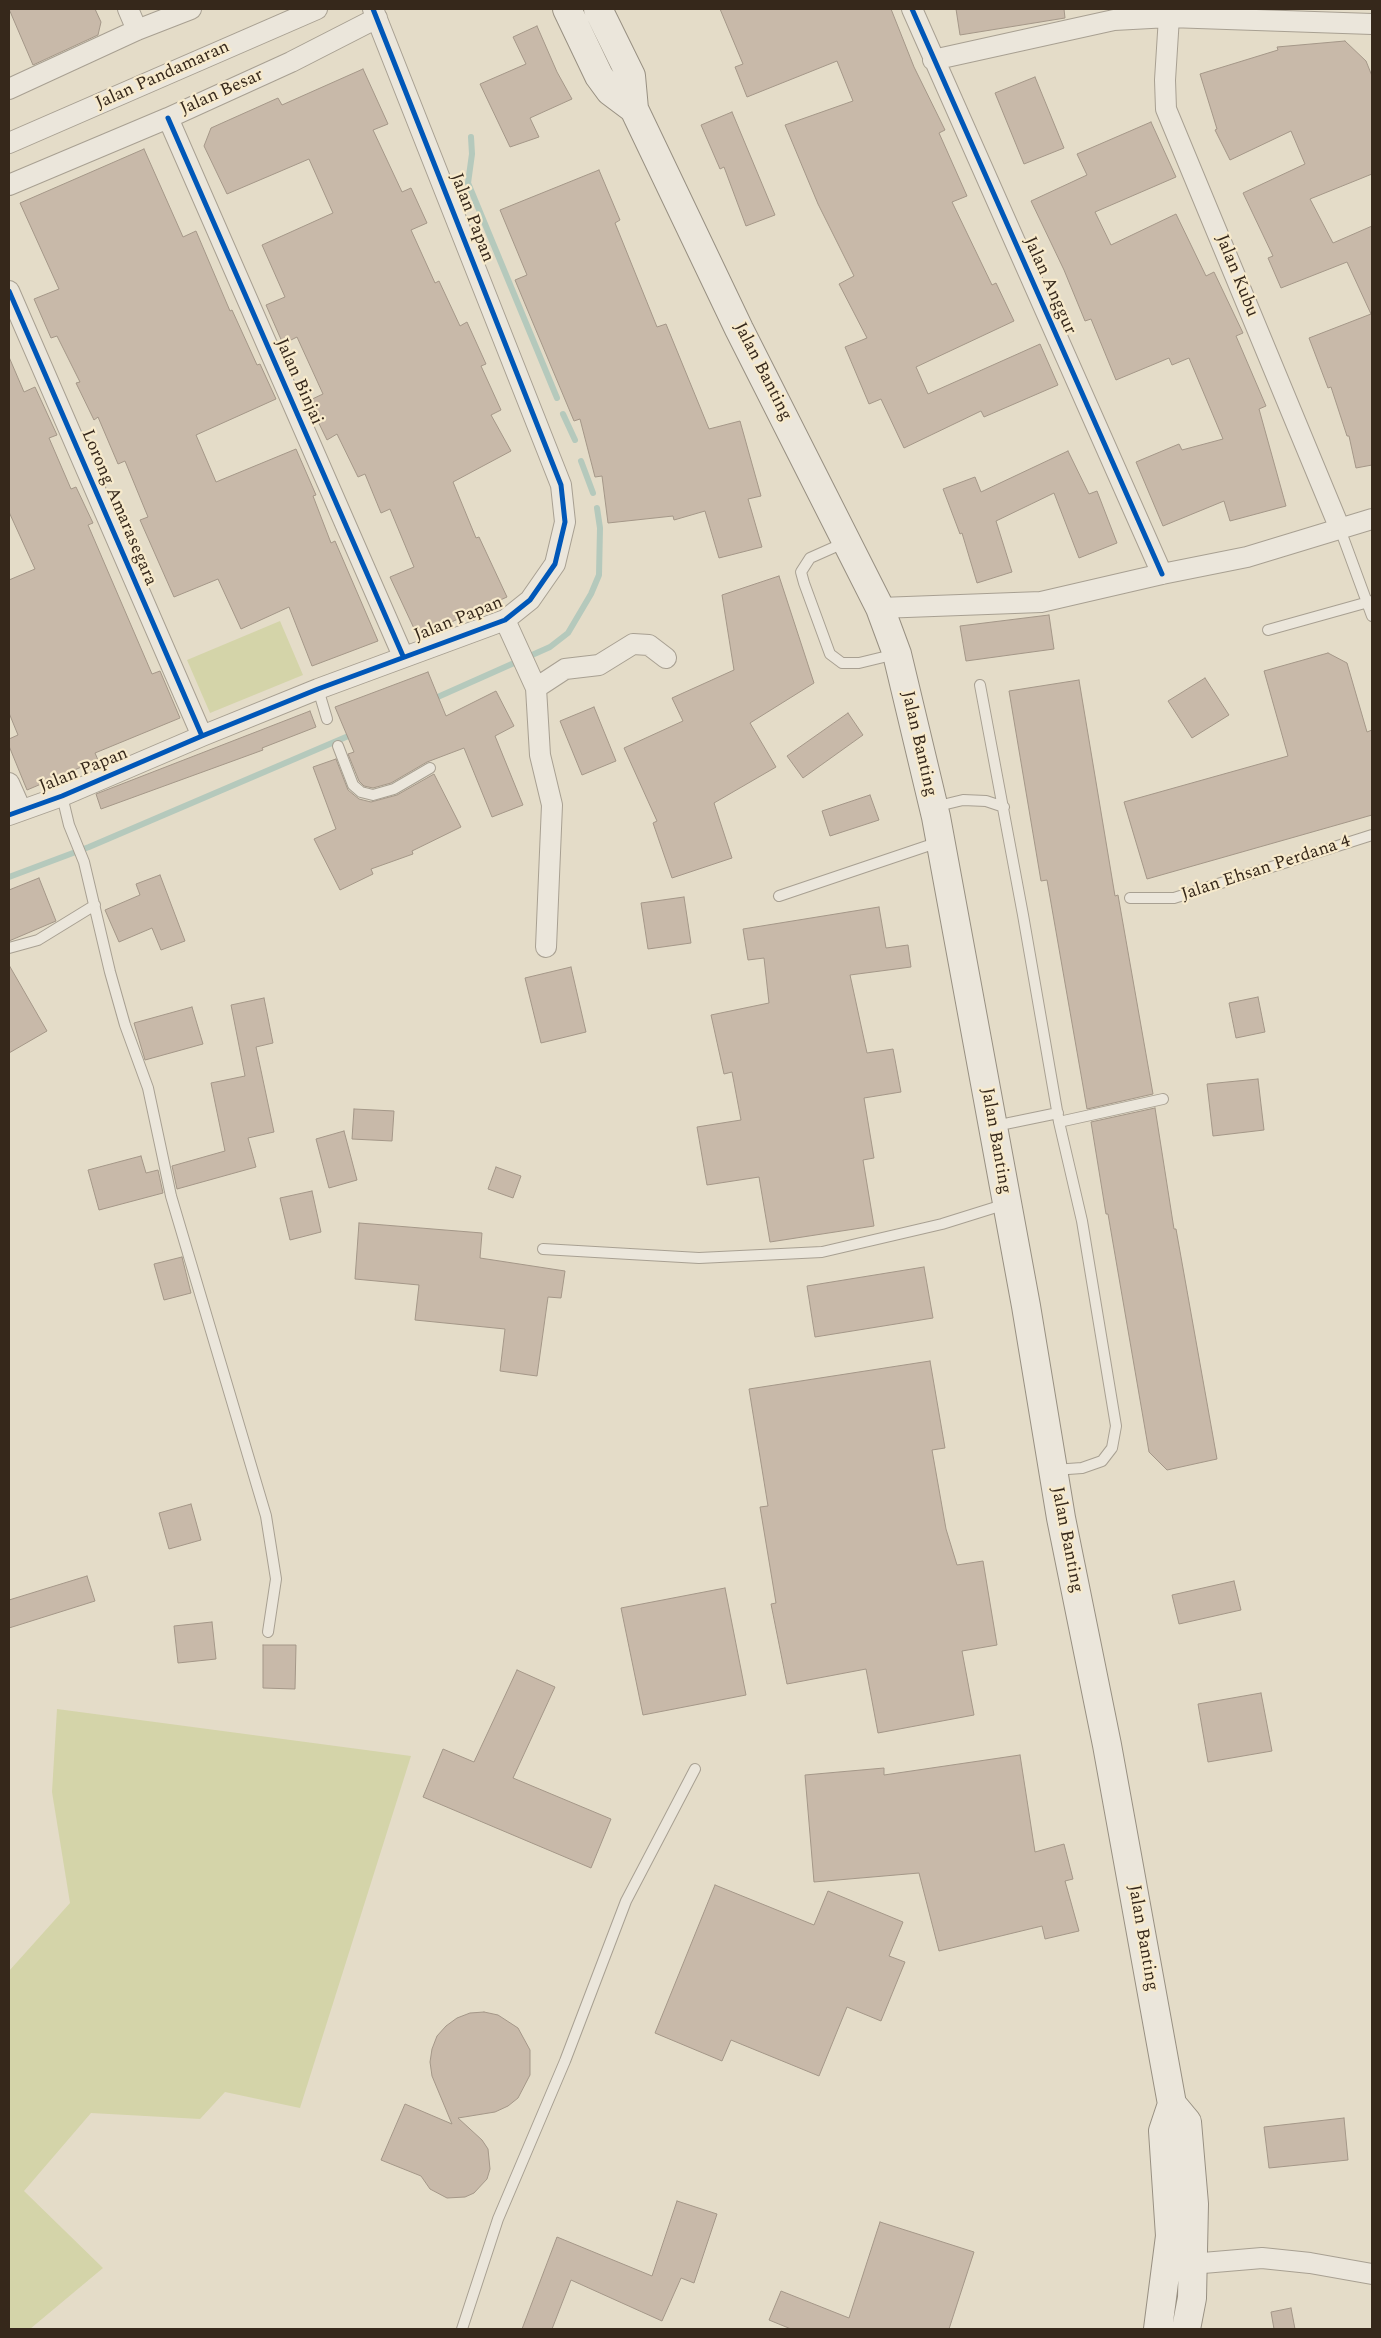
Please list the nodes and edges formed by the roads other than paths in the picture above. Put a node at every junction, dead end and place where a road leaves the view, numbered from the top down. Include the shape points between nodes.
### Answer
1 (128, 9) edge
2 (191, 9) edge
3 (317, 9) edge
4 (598, 9) edge
5 (912, 9) edge
6 (567, 10) edge
7 (375, 13) edge
8 (1169, 17) junction
9 (1370, 29) edge
10 (137, 30) junction
11 (933, 60) junction
12 (9, 89) edge
13 (634, 110) junction
14 (168, 118) junction
15 (9, 143) edge
16 (9, 185) edge
17 (9, 291) edge
18 (1372, 519) edge
19 (1340, 529) junction
20 (847, 542) junction
21 (1162, 574) junction
22 (1370, 602) edge
23 (880, 608) junction
24 (1372, 616) edge
25 (505, 620) junction
26 (1268, 630) dead end
27 (897, 654) junction
28 (403, 656) junction
29 (666, 658) dead end
30 (533, 680) junction
31 (980, 685) dead end
32 (318, 689) junction
33 (327, 719) dead end
34 (202, 736) junction
35 (338, 746) dead end
36 (430, 768) dead end
37 (9, 783) edge
38 (62, 796) junction
39 (1004, 807) junction
40 (933, 808) junction
41 (15, 812) edge
42 (1372, 835) edge
43 (940, 842) junction
44 (779, 896) dead end
45 (1130, 898) dead end
46 (95, 905) junction
47 (9, 948) edge
48 (546, 948) dead end
49 (1163, 1099) dead end
50 (1058, 1117) junction
51 (992, 1126) junction
52 (1006, 1204) junction
53 (543, 1250) dead end
54 (1053, 1471) junction
55 (268, 1632) dead end
56 (695, 1769) dead end
57 (1172, 2104) junction
58 (1191, 2264) junction
59 (1372, 2274) edge
60 (462, 2329) edge
61 (1158, 2329) edge
62 (1186, 2329) edge

1 - 10 street
2 - 10 street
3 - 15 street, Jalan Pandamaran
4 - 13 main road, Jalan Banting via 631,76
5 - 11 street, Jalan Anggur
6 - 13 main road via 604,83
7 - 14 street, Jalan Besar via 291,62
7 - 25 street, Jalan Papan via 561,485 565,522 555,564 530,600
8 - 9 street
8 - 11 street via 1114,20
8 - 19 street, Jalan Kubu via 1166,109
10 - 12 street
11 - 21 street, Jalan Anggur
13 - 20 main road, Jalan Banting
14 - 16 street, Jalan Besar
14 - 28 street, Jalan Binjai
17 - 34 street, Lorong Amarasegara
18 - 19 street
19 - 21 street via 1247,557
19 - 22 lane
20 - 23 main road, Jalan Banting
20 - 27 lane via 810,558 801,572 830,654 842,663 859,663
21 - 23 street via 1041,602
22 - 24 lane
22 - 26 lane
23 - 27 main road, Jalan Banting
25 - 28 street, Jalan Papan
25 - 30 street
27 - 40 main road, Jalan Banting
28 - 32 street, Jalan Papan
29 - 30 street via 649,645 633,644 599,665 565,669
30 - 48 street via 540,755 552,805
31 - 39 lane
32 - 33 lane
32 - 34 street, Jalan Papan
34 - 38 street, Jalan Papan
35 - 36 lane via 353,785 372,795 394,789
37 - 41 street
38 - 41 street, Jalan Papan
38 - 46 lane
39 - 40 lane via 986,801 963,800
39 - 50 lane
40 - 43 main road, Jalan Banting
42 - 45 lane, Jalan Ehsan Perdana 4 via 1174,898
43 - 44 lane
43 - 51 main road, Jalan Banting
46 - 47 lane via 38,940
46 - 55 lane via 125,1025 148,1088 171,1196 266,1516 276,1579
49 - 50 lane
50 - 51 lane
50 - 54 lane via 1082,1221 1116,1426 1112,1448 1102,1461 1082,1468
51 - 52 main road, Jalan Banting
52 - 53 lane via 942,1224 822,1252 699,1258
52 - 54 main road, Jalan Banting
54 - 57 main road, Jalan Banting
56 - 60 lane via 626,1901 565,2061 498,2219
57 - 58 main road, Jalan Banting via 1187,2122 1194,2204
57 - 61 main road via 1163,2131 1170,2236
58 - 59 street via 1262,2258
58 - 62 main road, Jalan Banting via 1192,2298

